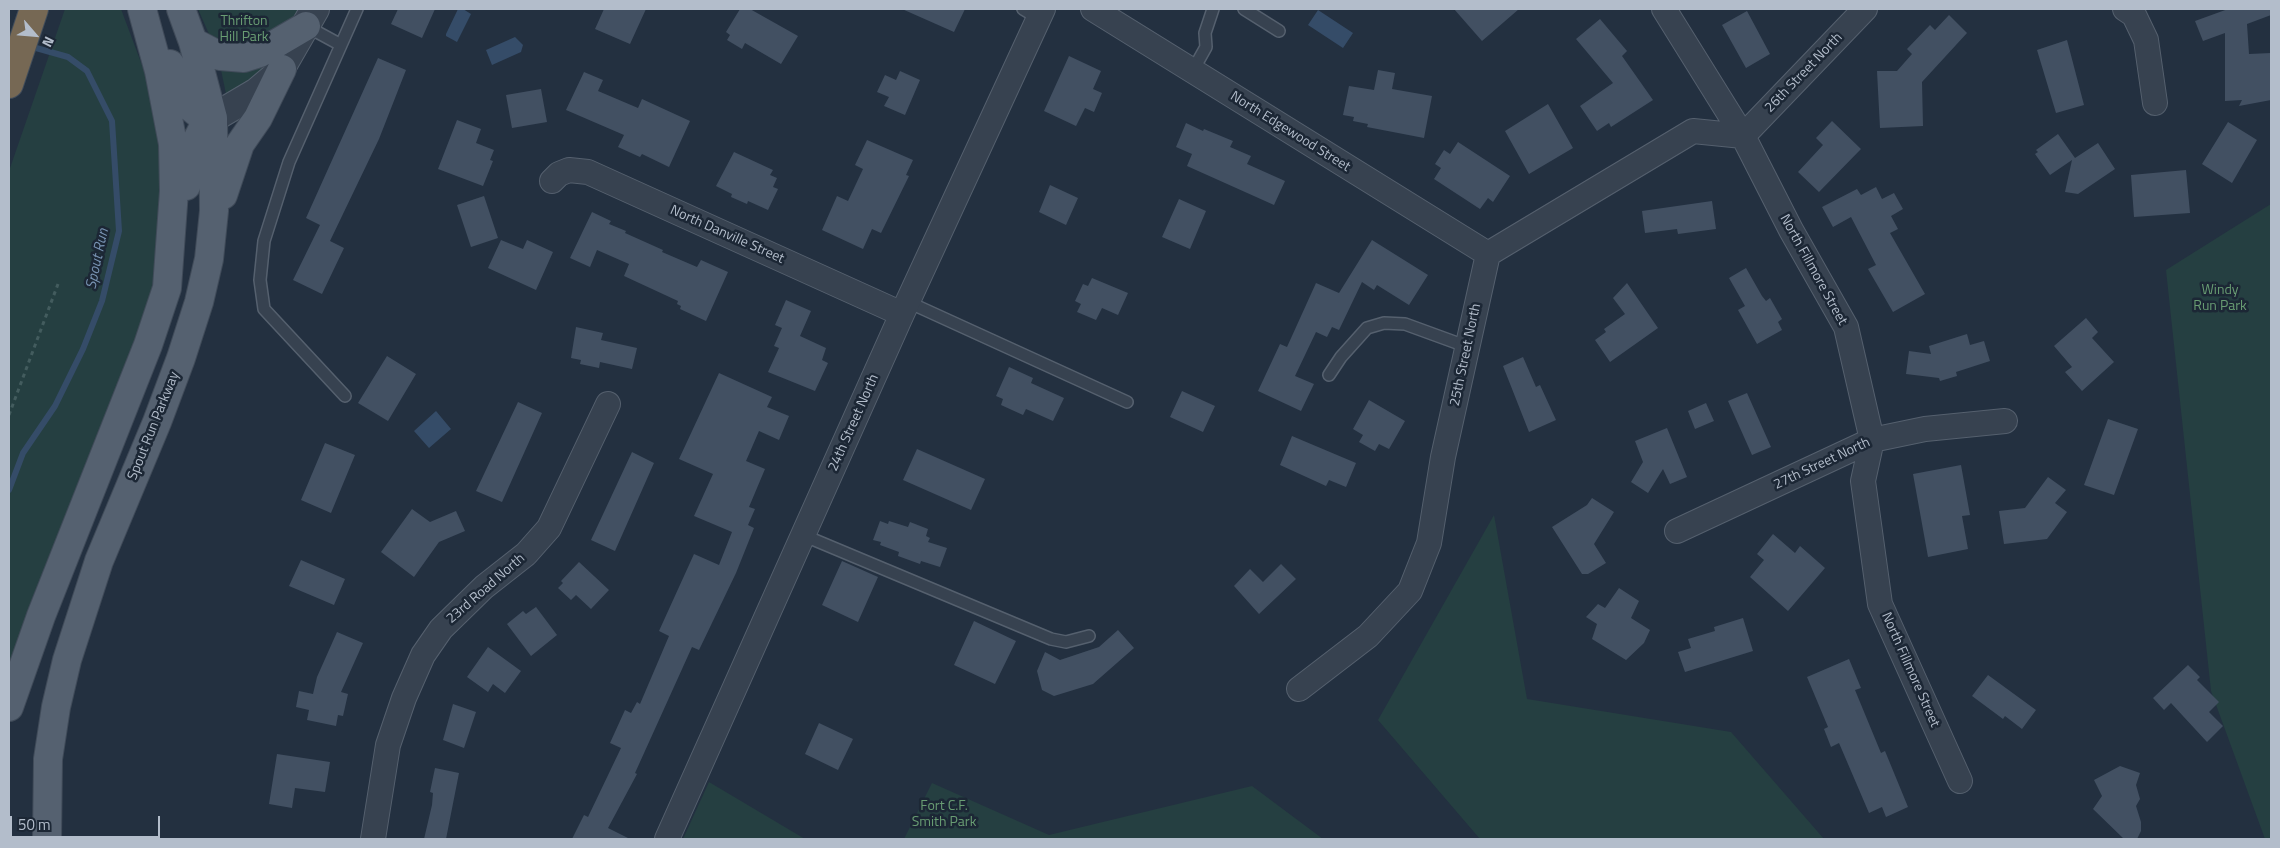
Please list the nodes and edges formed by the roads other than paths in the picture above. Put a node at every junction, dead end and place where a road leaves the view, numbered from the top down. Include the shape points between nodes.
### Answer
1 (34, 9) edge
2 (143, 9) edge
3 (181, 9) edge
4 (357, 9) edge
5 (1093, 9) edge
6 (1214, 9) edge
7 (1244, 9) edge
8 (1664, 9) edge
9 (1865, 9) edge
10 (2125, 9) edge
11 (1035, 12) edge
12 (311, 17) edge
13 (1279, 31) dead end
14 (193, 42) junction
15 (341, 45) junction
16 (282, 69) junction
17 (1192, 72) junction
18 (9, 84) edge
19 (2155, 103) dead end
20 (213, 118) junction
21 (1742, 136) junction
22 (552, 181) dead end
23 (212, 234) junction
24 (1488, 254) junction
25 (167, 288) junction
26 (905, 308) junction
27 (1468, 347) junction
28 (1330, 375) dead end
29 (345, 396) dead end
30 (1127, 402) dead end
31 (608, 404) dead end
32 (2005, 421) dead end
33 (1872, 440) junction
34 (1677, 531) dead end
35 (804, 536) junction
36 (1089, 636) dead end
37 (1299, 689) dead end
38 (9, 707) edge
39 (1960, 781) dead end
40 (47, 839) edge
41 (373, 839) edge
42 (667, 839) edge

1 - 18 highway
2 - 20 main road via 189,106 200,115
2 - 25 main road via 160,71 173,144 174,191
3 - 14 main road, Spout Run Parkway
4 - 15 lane
5 - 17 street, North Edgewood Street
6 - 17 lane via 1205,33 1206,48
7 - 13 lane
8 - 21 street, North Fillmore Street
9 - 21 street, 26th Street North
10 - 19 street via 2134,14 2146,40
11 - 26 street, 24th Street North
12 - 14 main road via 260,53 244,58 220,56
12 - 15 lane
12 - 16 street
14 - 20 main road, Spout Run Parkway
15 - 29 lane via 289,162 264,241 260,280 264,309
16 - 20 street via 257,92
16 - 23 main road via 258,118 236,152
17 - 24 street, North Edgewood Street
20 - 23 main road, Spout Run Parkway via 215,184
20 - 25 main road via 202,130 189,158 181,240
21 - 24 street via 1693,130
21 - 33 street, North Fillmore Street via 1846,327
22 - 26 street, North Danville Street via 558,174 569,170 588,172
23 - 40 main road, Spout Run Parkway via 205,280 192,325 157,422 99,561 67,660 48,759
24 - 27 street, 25th Street North
25 - 38 main road via 139,369 40,616
26 - 30 lane
26 - 35 street, 24th Street North
27 - 28 lane via 1405,324 1384,323 1367,328 1341,356
27 - 37 street, 25th Street North via 1443,457 1429,544 1410,591 1368,636
31 - 41 street, 23rd Road North via 549,528 526,554 484,587 441,629 424,655 404,698 388,745
32 - 33 street, 27th Street North via 1925,429
33 - 34 street, 27th Street North
33 - 39 street, North Fillmore Street via 1863,481 1880,604
35 - 36 lane via 1051,639 1066,642
35 - 42 street, 24th Street North

